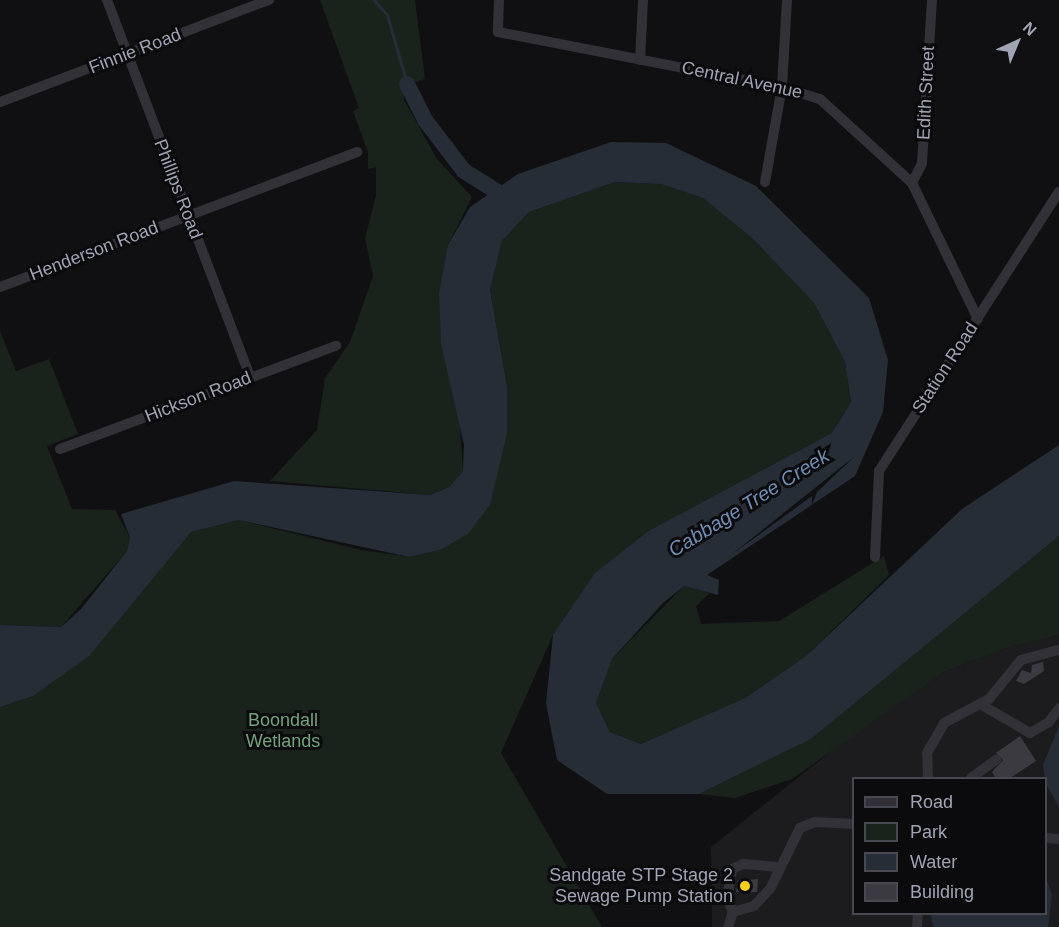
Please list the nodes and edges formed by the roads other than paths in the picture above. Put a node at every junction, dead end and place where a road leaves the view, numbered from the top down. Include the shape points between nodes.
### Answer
1 (107, 0) edge
2 (269, 0) edge
3 (499, 0) edge
4 (643, 0) edge
5 (787, 0) edge
6 (932, 0) edge
7 (127, 54) junction
8 (640, 60) junction
9 (782, 87) junction
10 (0, 102) edge
11 (357, 152) dead end
12 (765, 182) dead end
13 (912, 183) junction
14 (1059, 192) edge
15 (188, 216) junction
16 (0, 287) edge
17 (978, 319) junction
18 (336, 346) dead end
19 (250, 377) junction
20 (60, 449) dead end
21 (874, 557) dead end
22 (1059, 650) edge
23 (980, 704) junction
24 (1059, 708) edge
25 (996, 760) dead end
26 (928, 777) edge
27 (972, 777) edge
28 (852, 824) edge
29 (780, 867) junction
30 (733, 912) junction
31 (728, 927) edge

1 - 7 street, Phillips Road
2 - 7 street, Finnie Road
3 - 8 street, Central Avenue via 498,32
4 - 8 street
5 - 9 street
6 - 13 street, Edith Street via 922,163
7 - 10 street, Finnie Road
7 - 15 street, Phillips Road
8 - 9 street, Central Avenue
9 - 12 street
9 - 13 street, Central Avenue via 820,99
11 - 15 street, Henderson Road
13 - 17 street, Central Avenue
14 - 17 street, Station Road
15 - 16 street, Henderson Road
15 - 19 street, Phillips Road
17 - 21 street, Station Road via 879,471
18 - 19 street, Hickson Road
19 - 20 street, Hickson Road
22 - 23 street via 1021,660
23 - 24 street via 1026,736 1049,723
23 - 26 street via 944,723 933,735
25 - 27 street
28 - 29 street via 815,822 800,828
29 - 30 street via 764,897
29 - 30 street via 743,864 732,869 727,898
30 - 31 street

